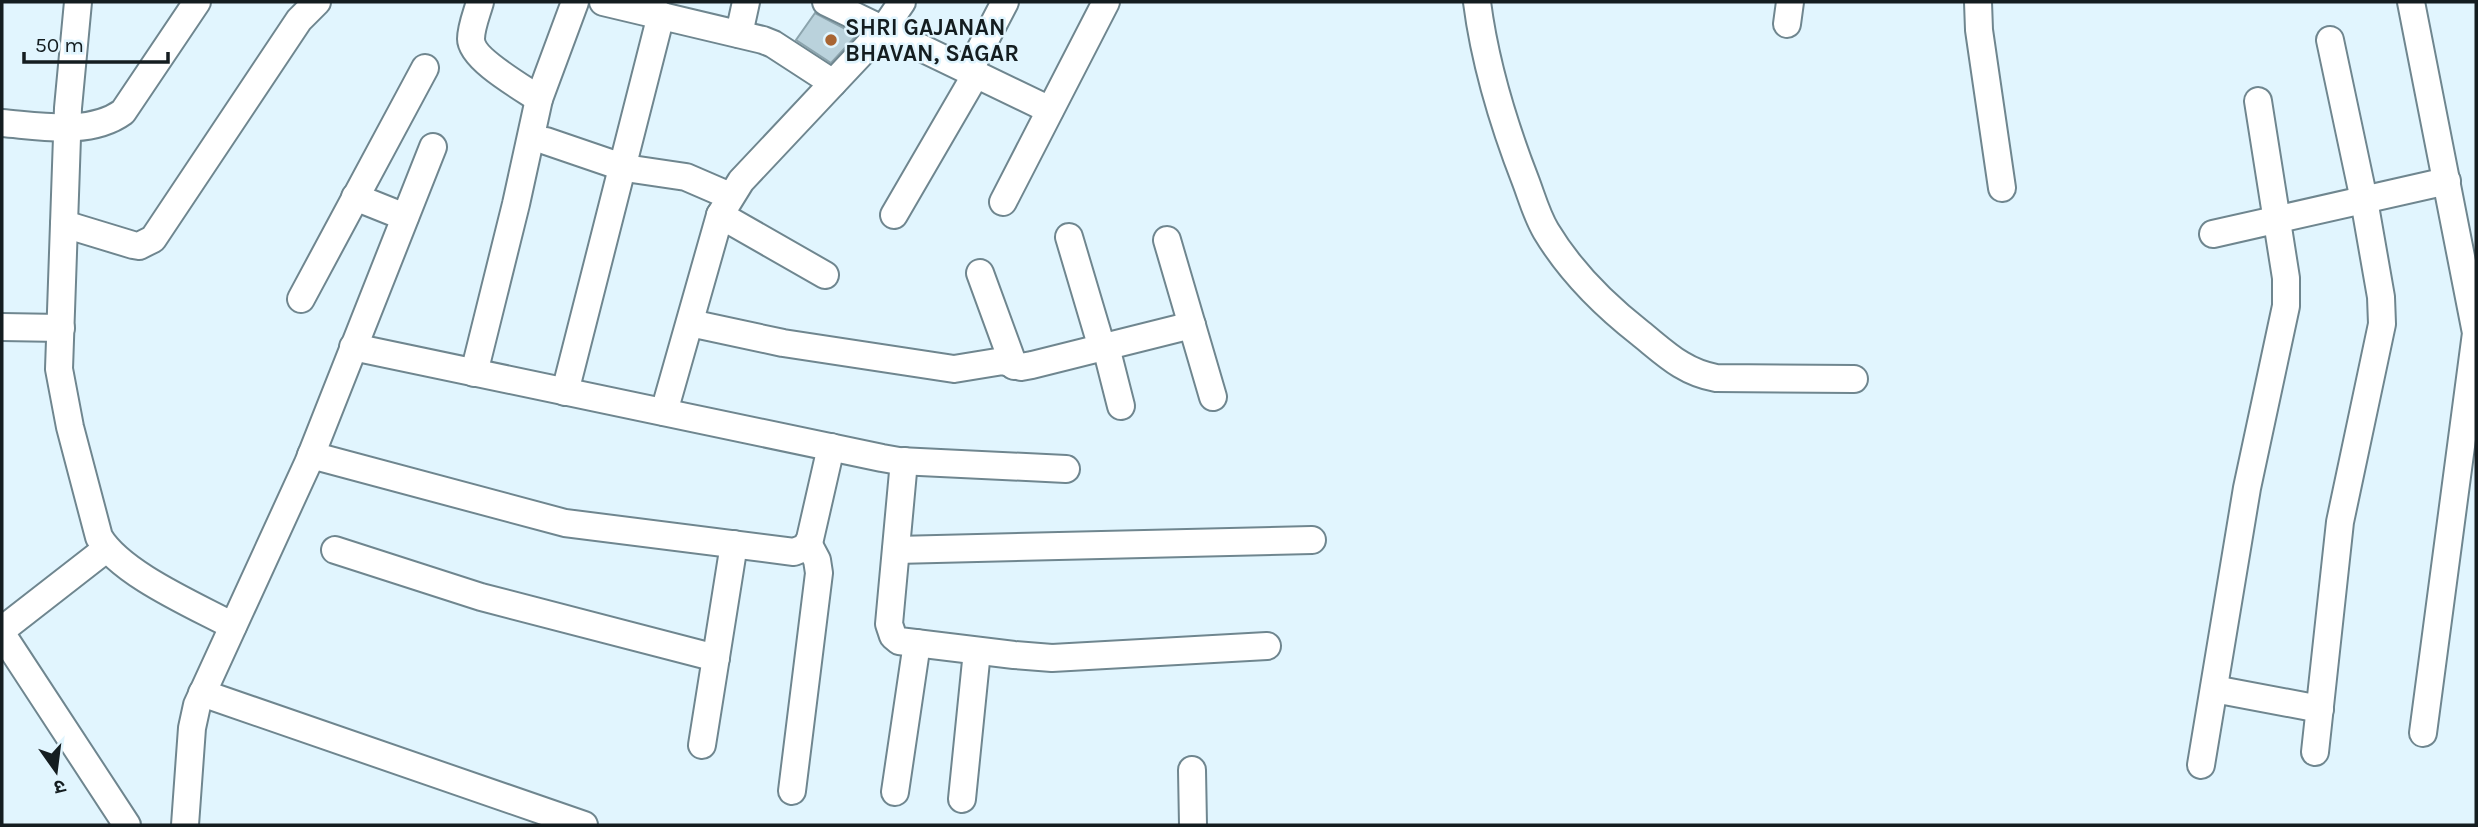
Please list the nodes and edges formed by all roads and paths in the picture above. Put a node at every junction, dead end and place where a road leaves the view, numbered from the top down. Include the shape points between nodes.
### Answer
1 (78, 2) edge
2 (197, 2) edge
3 (317, 2) edge
4 (481, 2) edge
5 (575, 2) edge
6 (603, 2) edge
7 (746, 2) edge
8 (826, 2) edge
9 (902, 2) edge
10 (1005, 2) edge
11 (1106, 2) edge
12 (1477, 2) edge
13 (1978, 2) edge
14 (2411, 2) edge
15 (661, 15) junction
16 (883, 30) junction
17 (739, 34) junction
18 (2330, 40) dead end
19 (425, 68) dead end
20 (972, 73) junction
21 (833, 83) junction
22 (2258, 101) dead end
23 (1050, 110) junction
24 (2, 123) edge
25 (538, 123) junction
26 (67, 127) junction
27 (433, 147) dead end
28 (624, 159) junction
29 (2447, 181) junction
30 (2002, 188) dead end
31 (355, 197) junction
32 (730, 198) junction
33 (2364, 200) junction
34 (1003, 202) dead end
35 (894, 215) dead end
36 (405, 218) junction
37 (2277, 220) junction
38 (64, 224) junction
39 (2213, 234) dead end
40 (1069, 237) dead end
41 (1167, 240) dead end
42 (981, 273) dead end
43 (825, 275) dead end
44 (301, 299) dead end
45 (690, 323) junction
46 (1192, 326) junction
47 (2, 327) edge
48 (61, 328) junction
49 (353, 347) junction
50 (1104, 347) junction
51 (1014, 366) junction
52 (474, 373) junction
53 (1854, 379) dead end
54 (565, 391) junction
55 (1213, 397) dead end
56 (1121, 405) dead end
57 (664, 412) junction
58 (831, 447) junction
59 (311, 455) junction
60 (904, 461) junction
61 (1066, 469) dead end
62 (1312, 540) dead end
63 (808, 543) junction
64 (734, 544) junction
65 (106, 549) junction
66 (335, 550) dead end
67 (896, 550) junction
68 (233, 626) junction
69 (2, 632) edge
70 (916, 643) junction
71 (1267, 646) dead end
72 (977, 651) junction
73 (716, 658) junction
74 (2214, 689) junction
75 (202, 693) junction
76 (2320, 709) junction
77 (2423, 733) dead end
78 (702, 745) dead end
79 (2315, 752) dead end
80 (2201, 765) dead end
81 (1192, 770) dead end
82 (792, 791) dead end
83 (895, 792) dead end
84 (962, 799) dead end
85 (127, 825) edge
86 (185, 825) edge
87 (584, 825) edge
88 (1193, 825) edge

1 - 26 street
2 - 26 street via 122,112 106,121
3 - 38 street via 299,20 153,239 133,245
4 - 25 street via 473,48
5 - 25 street
6 - 15 street
7 - 17 street
8 - 16 street
9 - 16 street
10 - 20 street
11 - 23 street
12 - 53 street via 1481,37 1505,129 1545,229 1605,305 1699,375
13 - 30 street
14 - 29 street
15 - 17 street
15 - 28 street
16 - 20 street
16 - 21 street
17 - 21 street via 773,44
18 - 33 street
19 - 31 street
20 - 23 street
20 - 35 street
21 - 32 street
22 - 37 street
23 - 34 street
24 - 26 street
25 - 28 street
25 - 52 street
26 - 38 street
27 - 36 street
28 - 32 street via 686,177
28 - 54 street
29 - 33 street
29 - 77 street via 2476,333
31 - 36 street
31 - 44 street
32 - 43 street
32 - 45 street
33 - 37 street
33 - 76 street via 2382,324 2340,522
36 - 49 street
37 - 39 street
37 - 74 street via 2286,306 2247,488
38 - 48 street
40 - 50 street
41 - 46 street
42 - 51 street
45 - 51 street via 783,343 954,369 999,361
45 - 57 street
46 - 50 street
46 - 55 street
47 - 48 street
48 - 65 street via 59,369 66,411
49 - 52 street
49 - 59 street
50 - 51 street
50 - 56 street
52 - 54 street
54 - 57 street
57 - 58 street
58 - 60 street
58 - 63 street
59 - 64 street via 565,523
59 - 68 street
60 - 61 street
60 - 67 street
62 - 67 street
63 - 64 street via 794,552
63 - 82 street via 819,573
64 - 73 street
65 - 68 street via 128,568
65 - 69 street
66 - 73 street via 481,597
67 - 70 street via 890,631 899,641
68 - 75 street
69 - 85 street
70 - 72 street
70 - 83 street
71 - 72 street via 1052,658
72 - 84 street
73 - 78 street
74 - 76 street
74 - 80 street
75 - 86 street via 192,728
75 - 87 street
76 - 79 street
81 - 88 street

